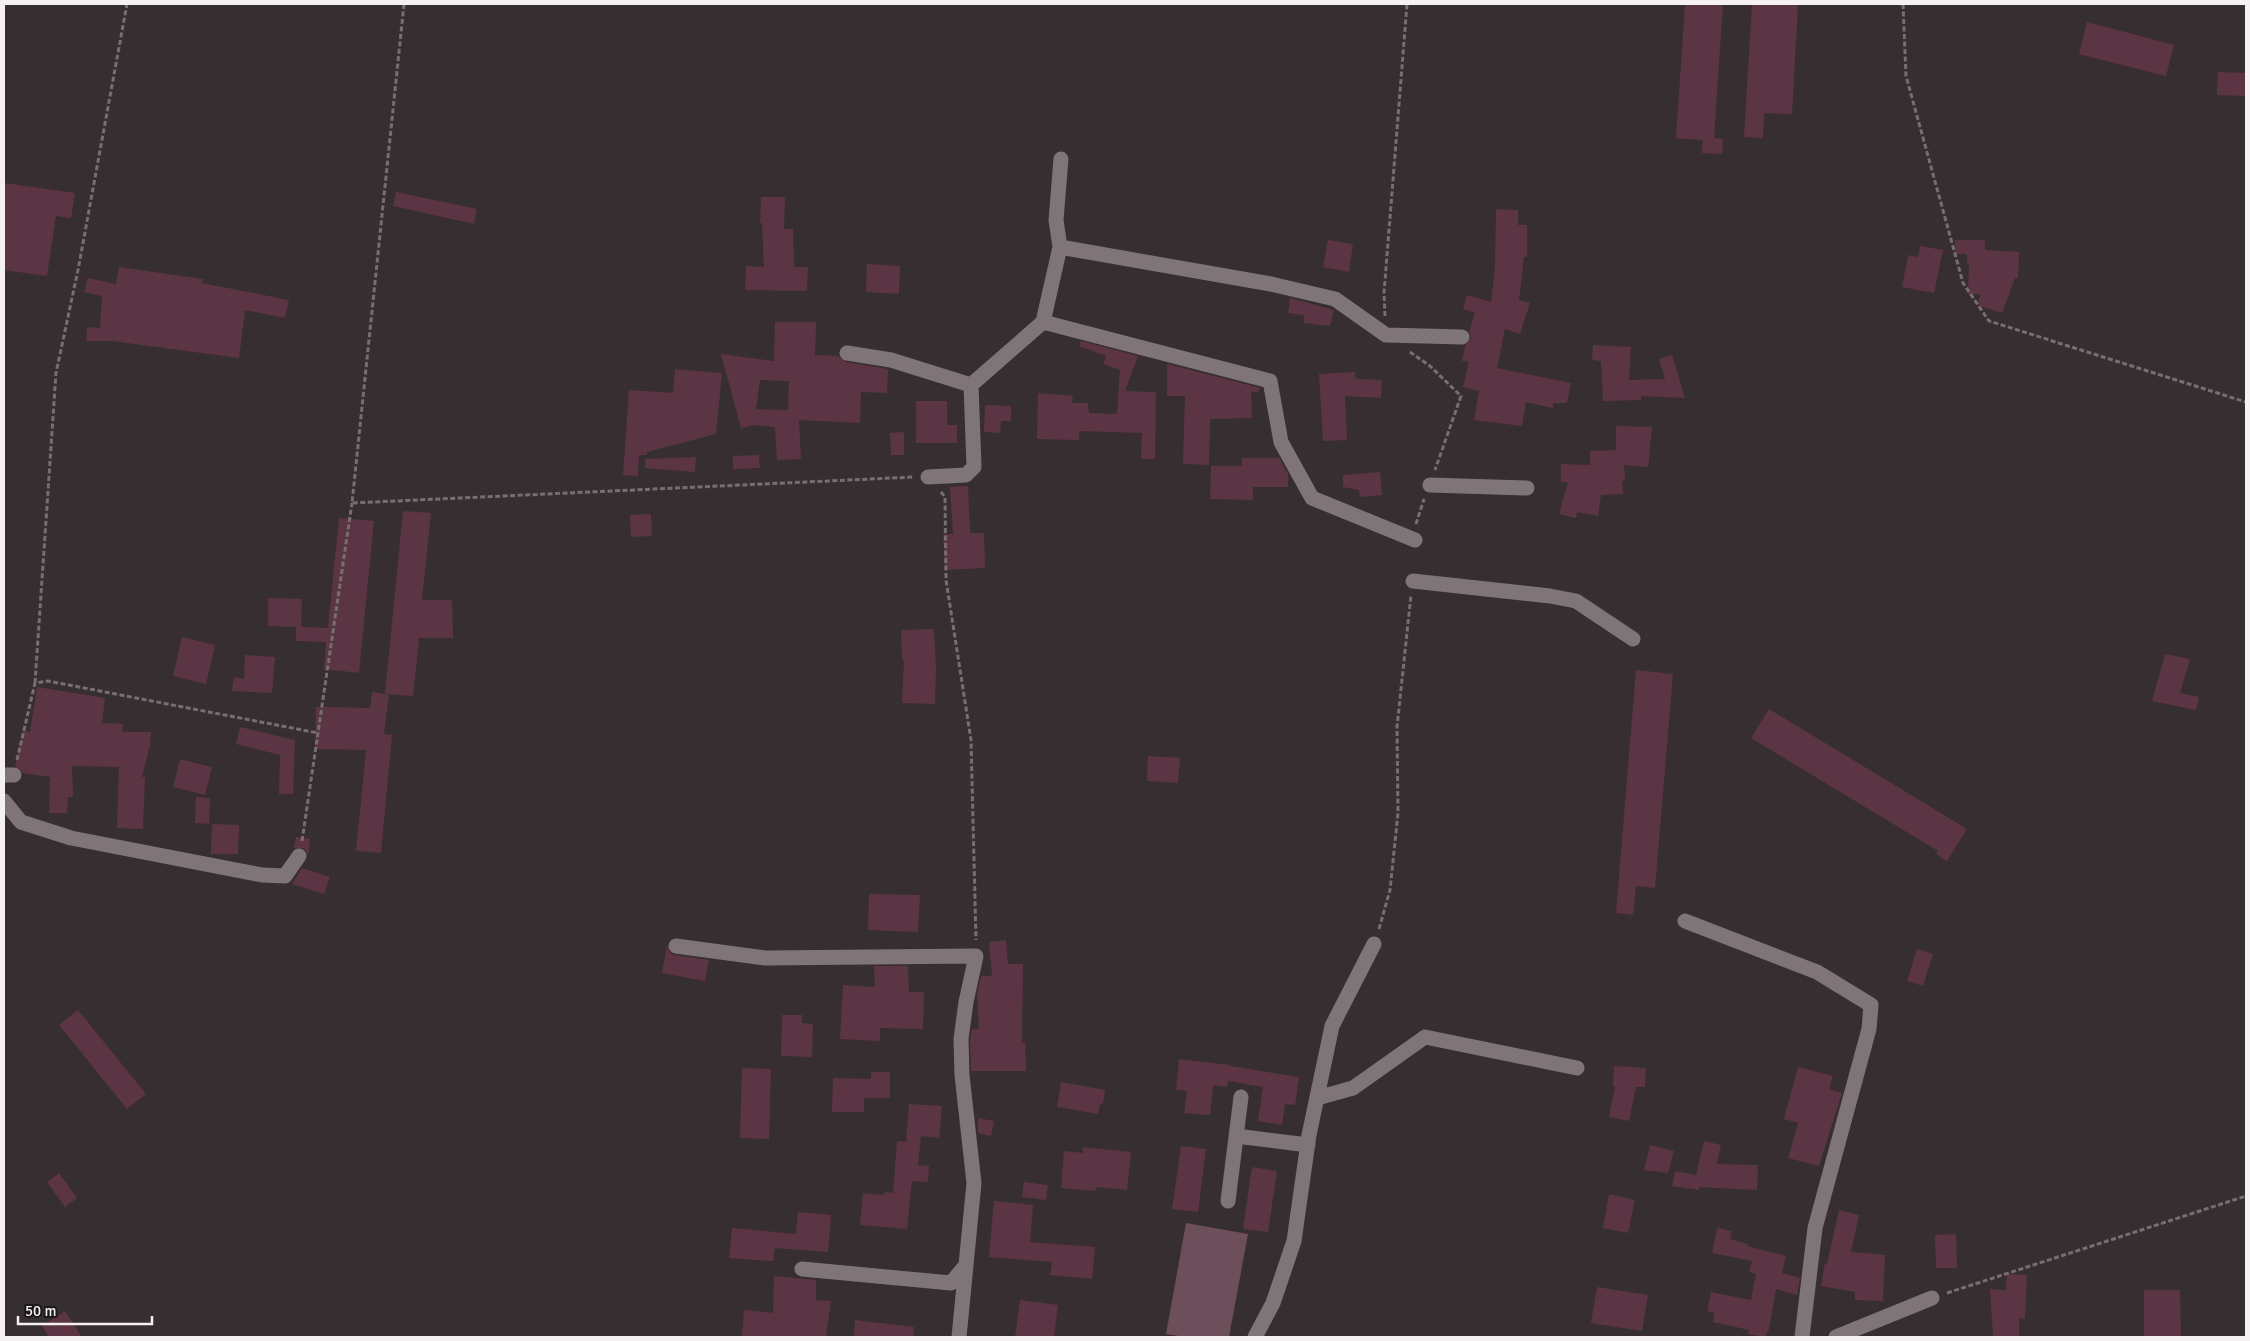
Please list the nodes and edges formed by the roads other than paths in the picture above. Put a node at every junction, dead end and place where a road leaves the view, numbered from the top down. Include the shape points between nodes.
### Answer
1 (1061, 159) dead end
2 (1060, 247) junction
3 (1043, 322) junction
4 (1462, 337) dead end
5 (847, 352) dead end
6 (971, 384) junction
7 (928, 476) road end
8 (1430, 485) road end
9 (1527, 488) dead end
10 (1415, 540) road end
11 (1413, 581) road end
12 (1633, 639) dead end
13 (4, 801) edge
14 (300, 856) road end
15 (1685, 921) dead end
16 (1374, 944) road end
17 (676, 946) dead end
18 (1577, 1068) dead end
19 (1241, 1097) dead end
20 (1317, 1098) junction
21 (1236, 1136) junction
22 (1308, 1145) junction
23 (1228, 1201) dead end
24 (966, 1265) junction
25 (802, 1269) dead end
26 (1932, 1298) road end
27 (959, 1337) edge
28 (1255, 1337) edge
29 (1802, 1337) edge
30 (1836, 1337) edge

1 - 2 street via 1056,220
2 - 3 street
2 - 4 street via 1271,284 1335,299 1386,335
3 - 6 street
3 - 10 street via 1270,381 1281,442 1312,498
5 - 6 street via 891,360
6 - 7 street via 974,467 966,475
8 - 9 street
11 - 12 street via 1576,601
13 - 14 street via 22,822 71,838 262,875 285,876
15 - 29 street via 1816,972 1871,1005 1869,1029 1815,1228
16 - 20 street via 1332,1026
17 - 24 street via 766,958 976,956 961,1039 974,1183
18 - 20 street via 1425,1037 1353,1088
19 - 21 street
20 - 22 street
21 - 22 street
21 - 23 street
22 - 28 street via 1294,1241 1273,1304
24 - 25 street via 951,1283
24 - 27 street
26 - 30 street

